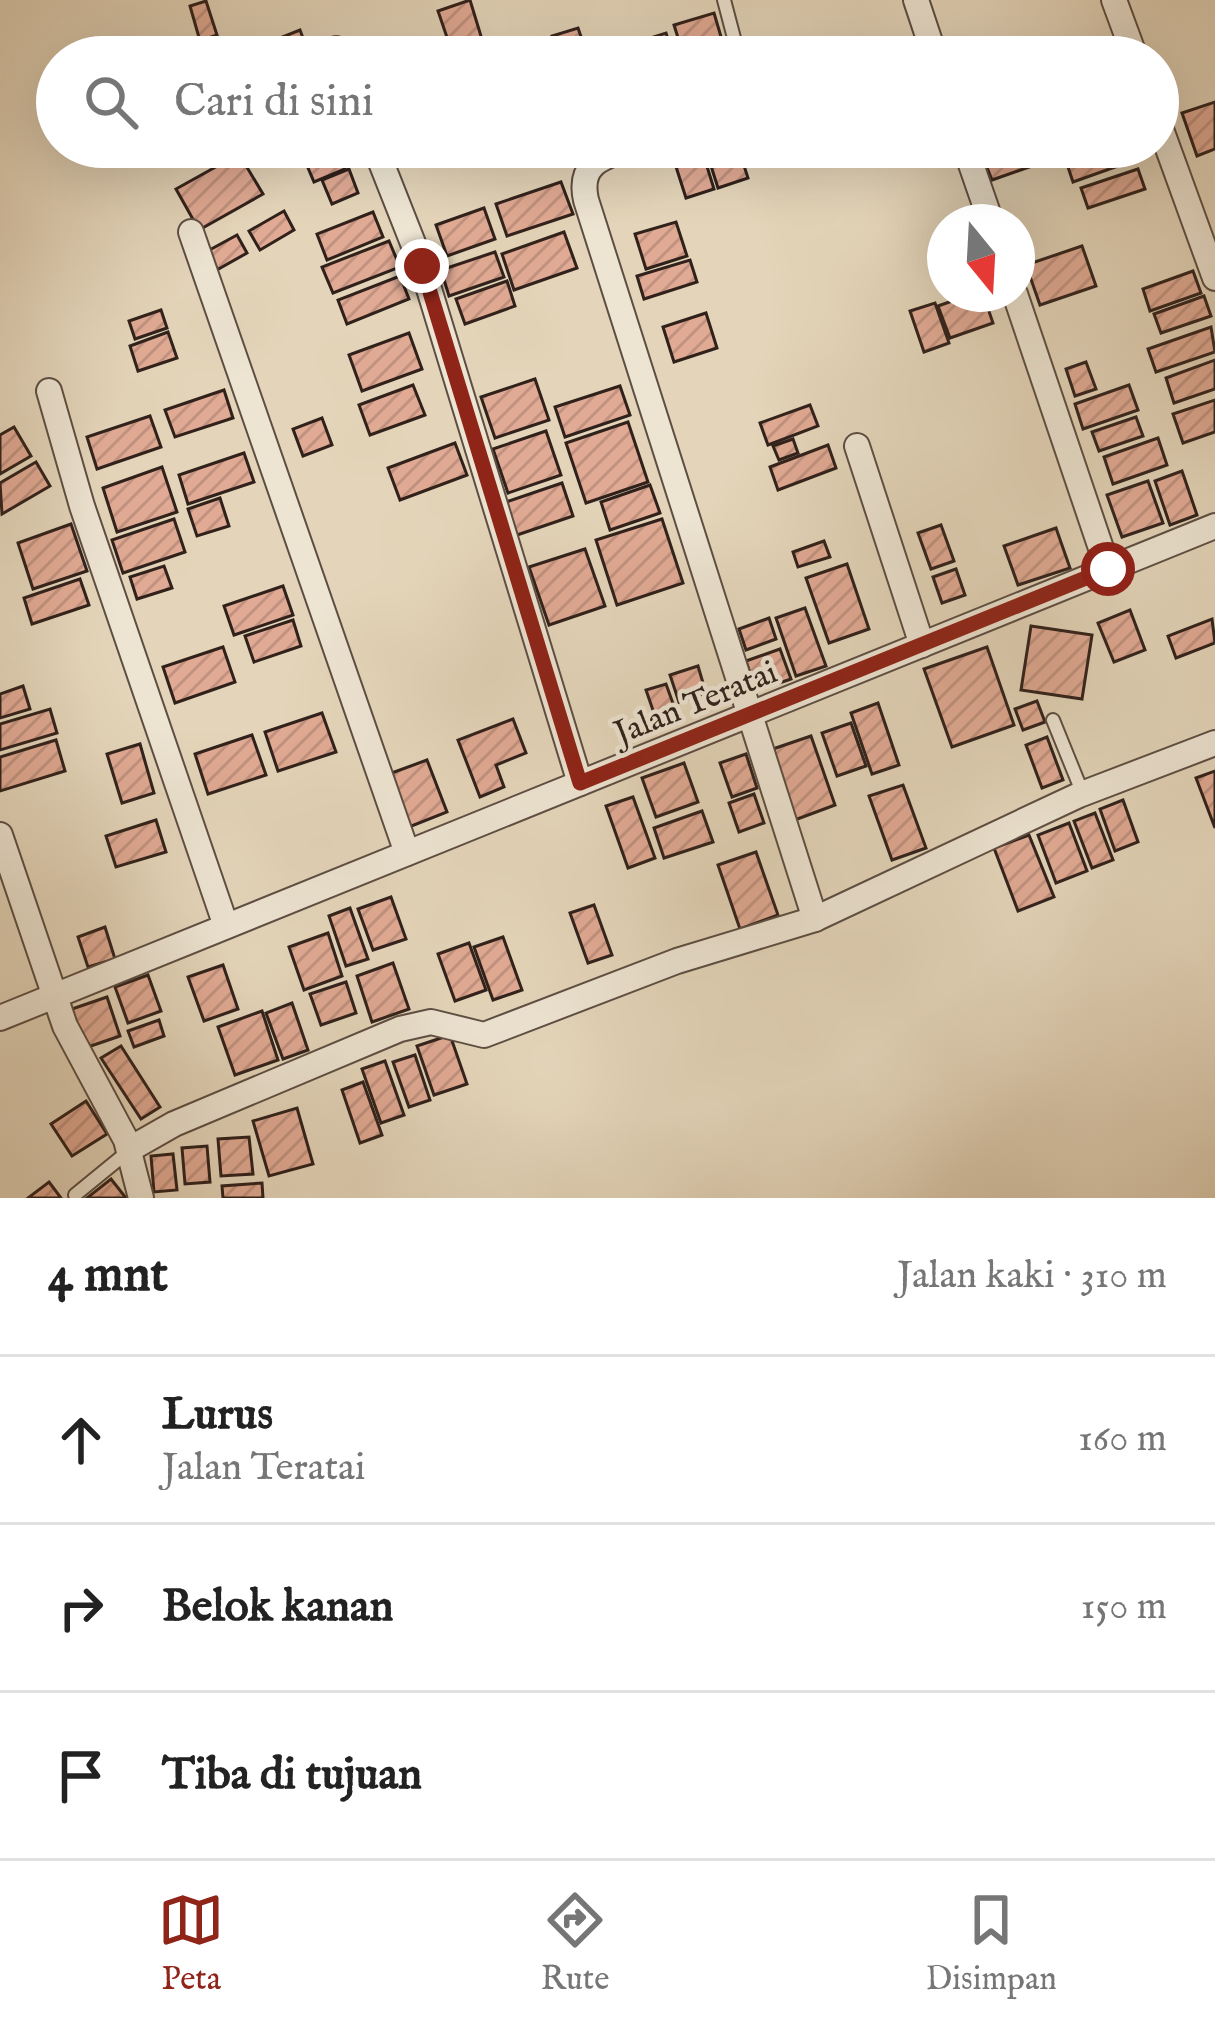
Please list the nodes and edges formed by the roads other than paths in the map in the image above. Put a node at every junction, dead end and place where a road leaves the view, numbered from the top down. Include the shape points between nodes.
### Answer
1 (724, 0) edge
2 (916, 0) edge
3 (1114, 0) edge
4 (733, 36) edge
5 (928, 36) edge
6 (1127, 36) edge
7 (383, 168) edge
8 (589, 168) edge
9 (972, 168) edge
10 (1175, 168) edge
11 (985, 204) edge
12 (191, 232) dead end
13 (1215, 278) edge
14 (1021, 312) edge
15 (49, 391) dead end
16 (857, 446) dead end
17 (1215, 526) edge
18 (1108, 569) junction
19 (922, 645) junction
20 (750, 714) junction
21 (1053, 720) dead end
22 (1215, 743) edge
23 (580, 783) junction
24 (1083, 794) junction
25 (1, 844) edge
26 (407, 853) junction
27 (814, 919) junction
28 (226, 926) junction
29 (54, 996) junction
30 (0, 1018) edge
31 (130, 1149) junction
32 (75, 1195) dead end
33 (141, 1198) edge

1 - 4 lane
2 - 5 street
3 - 6 street
7 - 23 street via 422,266
8 - 20 street via 586,200
9 - 11 street
10 - 13 street
12 - 26 street
14 - 18 street
15 - 28 street
16 - 19 street
17 - 18 street, Jalan Teratai
18 - 19 street, Jalan Teratai
19 - 20 street, Jalan Teratai
20 - 23 street, Jalan Teratai
20 - 27 street
21 - 24 lane
22 - 24 street
23 - 26 street, Jalan Teratai
24 - 27 street
25 - 29 street
26 - 28 street, Jalan Teratai
27 - 31 street via 484,1035 431,1022 400,1029
28 - 29 street, Jalan Teratai
29 - 30 street, Jalan Teratai
29 - 31 street
31 - 32 lane
31 - 33 street

